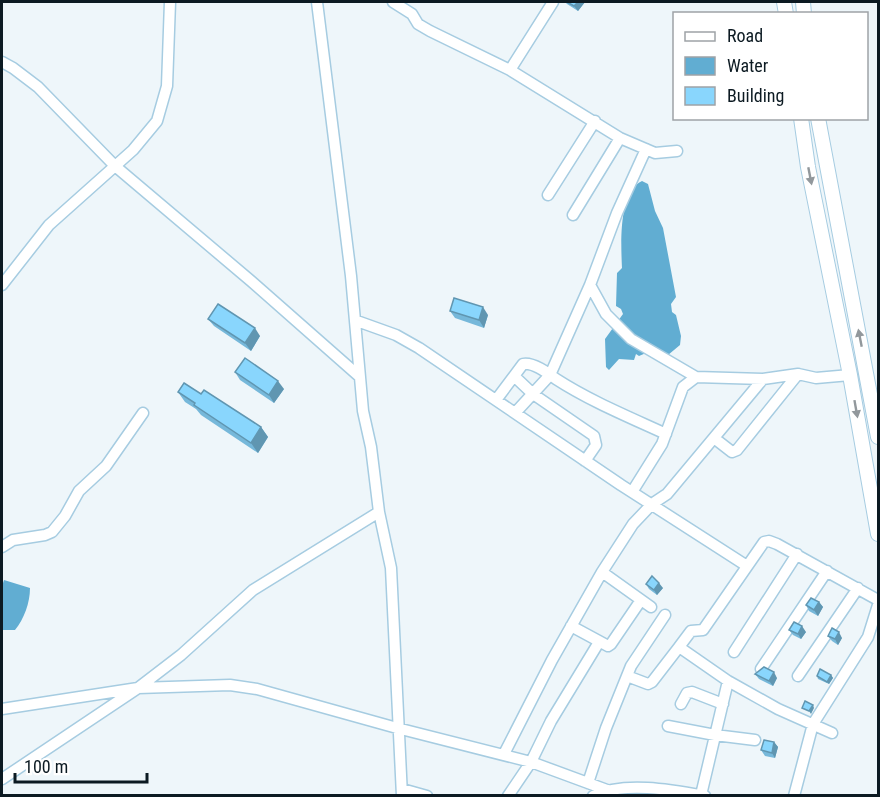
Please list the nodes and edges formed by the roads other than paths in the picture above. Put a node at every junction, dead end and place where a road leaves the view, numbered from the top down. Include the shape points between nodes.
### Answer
1 (170, 2) edge
2 (317, 2) edge
3 (393, 2) edge
4 (552, 2) edge
5 (2, 62) edge
6 (510, 70) junction
7 (801, 120) edge
8 (818, 120) edge
9 (595, 121) junction
10 (620, 138) junction
11 (646, 149) junction
12 (677, 151) dead end
13 (115, 166) junction
14 (548, 195) dead end
15 (573, 215) dead end
16 (2, 285) edge
17 (590, 285) junction
18 (357, 321) junction
19 (798, 374) junction
20 (550, 375) junction
21 (850, 375) junction
22 (514, 376) junction
23 (360, 377) junction
24 (696, 377) junction
25 (873, 377) edge
26 (763, 379) junction
27 (533, 394) junction
28 (496, 400) junction
29 (143, 413) dead end
30 (515, 413) junction
31 (666, 434) junction
32 (879, 437) edge
33 (714, 438) junction
34 (585, 461) junction
35 (632, 492) junction
36 (652, 504) junction
37 (379, 512) junction
38 (879, 534) edge
39 (2, 548) edge
40 (797, 555) junction
41 (747, 566) junction
42 (827, 571) junction
43 (602, 572) junction
44 (858, 588) junction
45 (641, 600) junction
46 (879, 600) edge
47 (879, 604) edge
48 (651, 607) dead end
49 (665, 615) dead end
50 (571, 626) junction
51 (599, 642) junction
52 (679, 647) junction
53 (734, 651) dead end
54 (761, 669) edge
55 (627, 676) junction
56 (798, 676) dead end
57 (728, 681) junction
58 (138, 688) junction
59 (681, 704) dead end
60 (723, 704) junction
61 (2, 709) edge
62 (813, 724) junction
63 (668, 726) dead end
64 (397, 728) junction
65 (832, 733) dead end
66 (715, 735) junction
67 (754, 740) dead end
68 (504, 754) junction
69 (531, 762) junction
70 (2, 778) edge
71 (588, 783) junction
72 (607, 790) junction
73 (402, 792) edge
74 (427, 795) edge
75 (508, 795) edge
76 (593, 795) edge
77 (703, 795) edge
78 (794, 795) edge

1 - 13 street via 167,86 157,121
2 - 18 street
3 - 6 street via 430,31
4 - 6 street
5 - 13 street via 38,87
6 - 9 street
7 -> 21 main road
25 -> 8 main road
9 - 10 street
9 - 14 street
10 - 11 street
10 - 15 street
11 - 12 street via 655,153
11 - 17 street
13 - 16 street via 49,225
13 - 23 street
17 - 20 street
17 - 24 street via 606,314 631,339
18 - 23 street
18 - 28 street via 419,348
19 - 21 street via 816,378
19 - 26 street
19 - 33 street via 737,450 732,452
20 - 22 street via 525,363
20 - 27 street
20 - 31 street via 578,393
21 -> 38 main road
22 - 27 street
22 - 28 street
23 - 37 street
24 - 26 street
24 - 31 street via 683,387
25 - 32 main road
26 - 33 street
27 - 30 street
27 - 34 street via 594,436 596,445
28 - 30 street
29 - 39 street via 106,466 79,491 52,532 13,540
30 - 34 street
31 - 35 street
33 - 36 street via 667,494
34 - 35 street
35 - 36 street
36 - 41 street
36 - 43 street via 633,524
37 - 58 street via 253,590
37 - 64 street via 391,568
40 - 41 street via 764,542
40 - 42 street
40 - 53 street
41 - 52 street via 703,630 691,631
42 - 44 street
42 - 54 street
43 - 45 street
43 - 50 street
44 - 46 street
44 - 56 street
45 - 48 street
45 - 51 street via 611,644
47 - 62 street via 868,637
49 - 55 street
50 - 51 street
50 - 68 street
51 - 69 street
52 - 55 street via 652,682
52 - 57 street
55 - 71 street
57 - 60 street
57 - 62 street
58 - 61 street
58 - 64 street via 230,685 257,689
58 - 70 street
59 - 60 street via 687,693 692,692
60 - 66 street
62 - 65 street
62 - 78 street
63 - 66 street
64 - 68 street
64 - 73 street
66 - 67 street
66 - 77 street
68 - 69 street
69 - 71 street
69 - 75 street
71 - 72 street
72 - 76 street
72 - 77 street via 640,788
73 - 74 street

